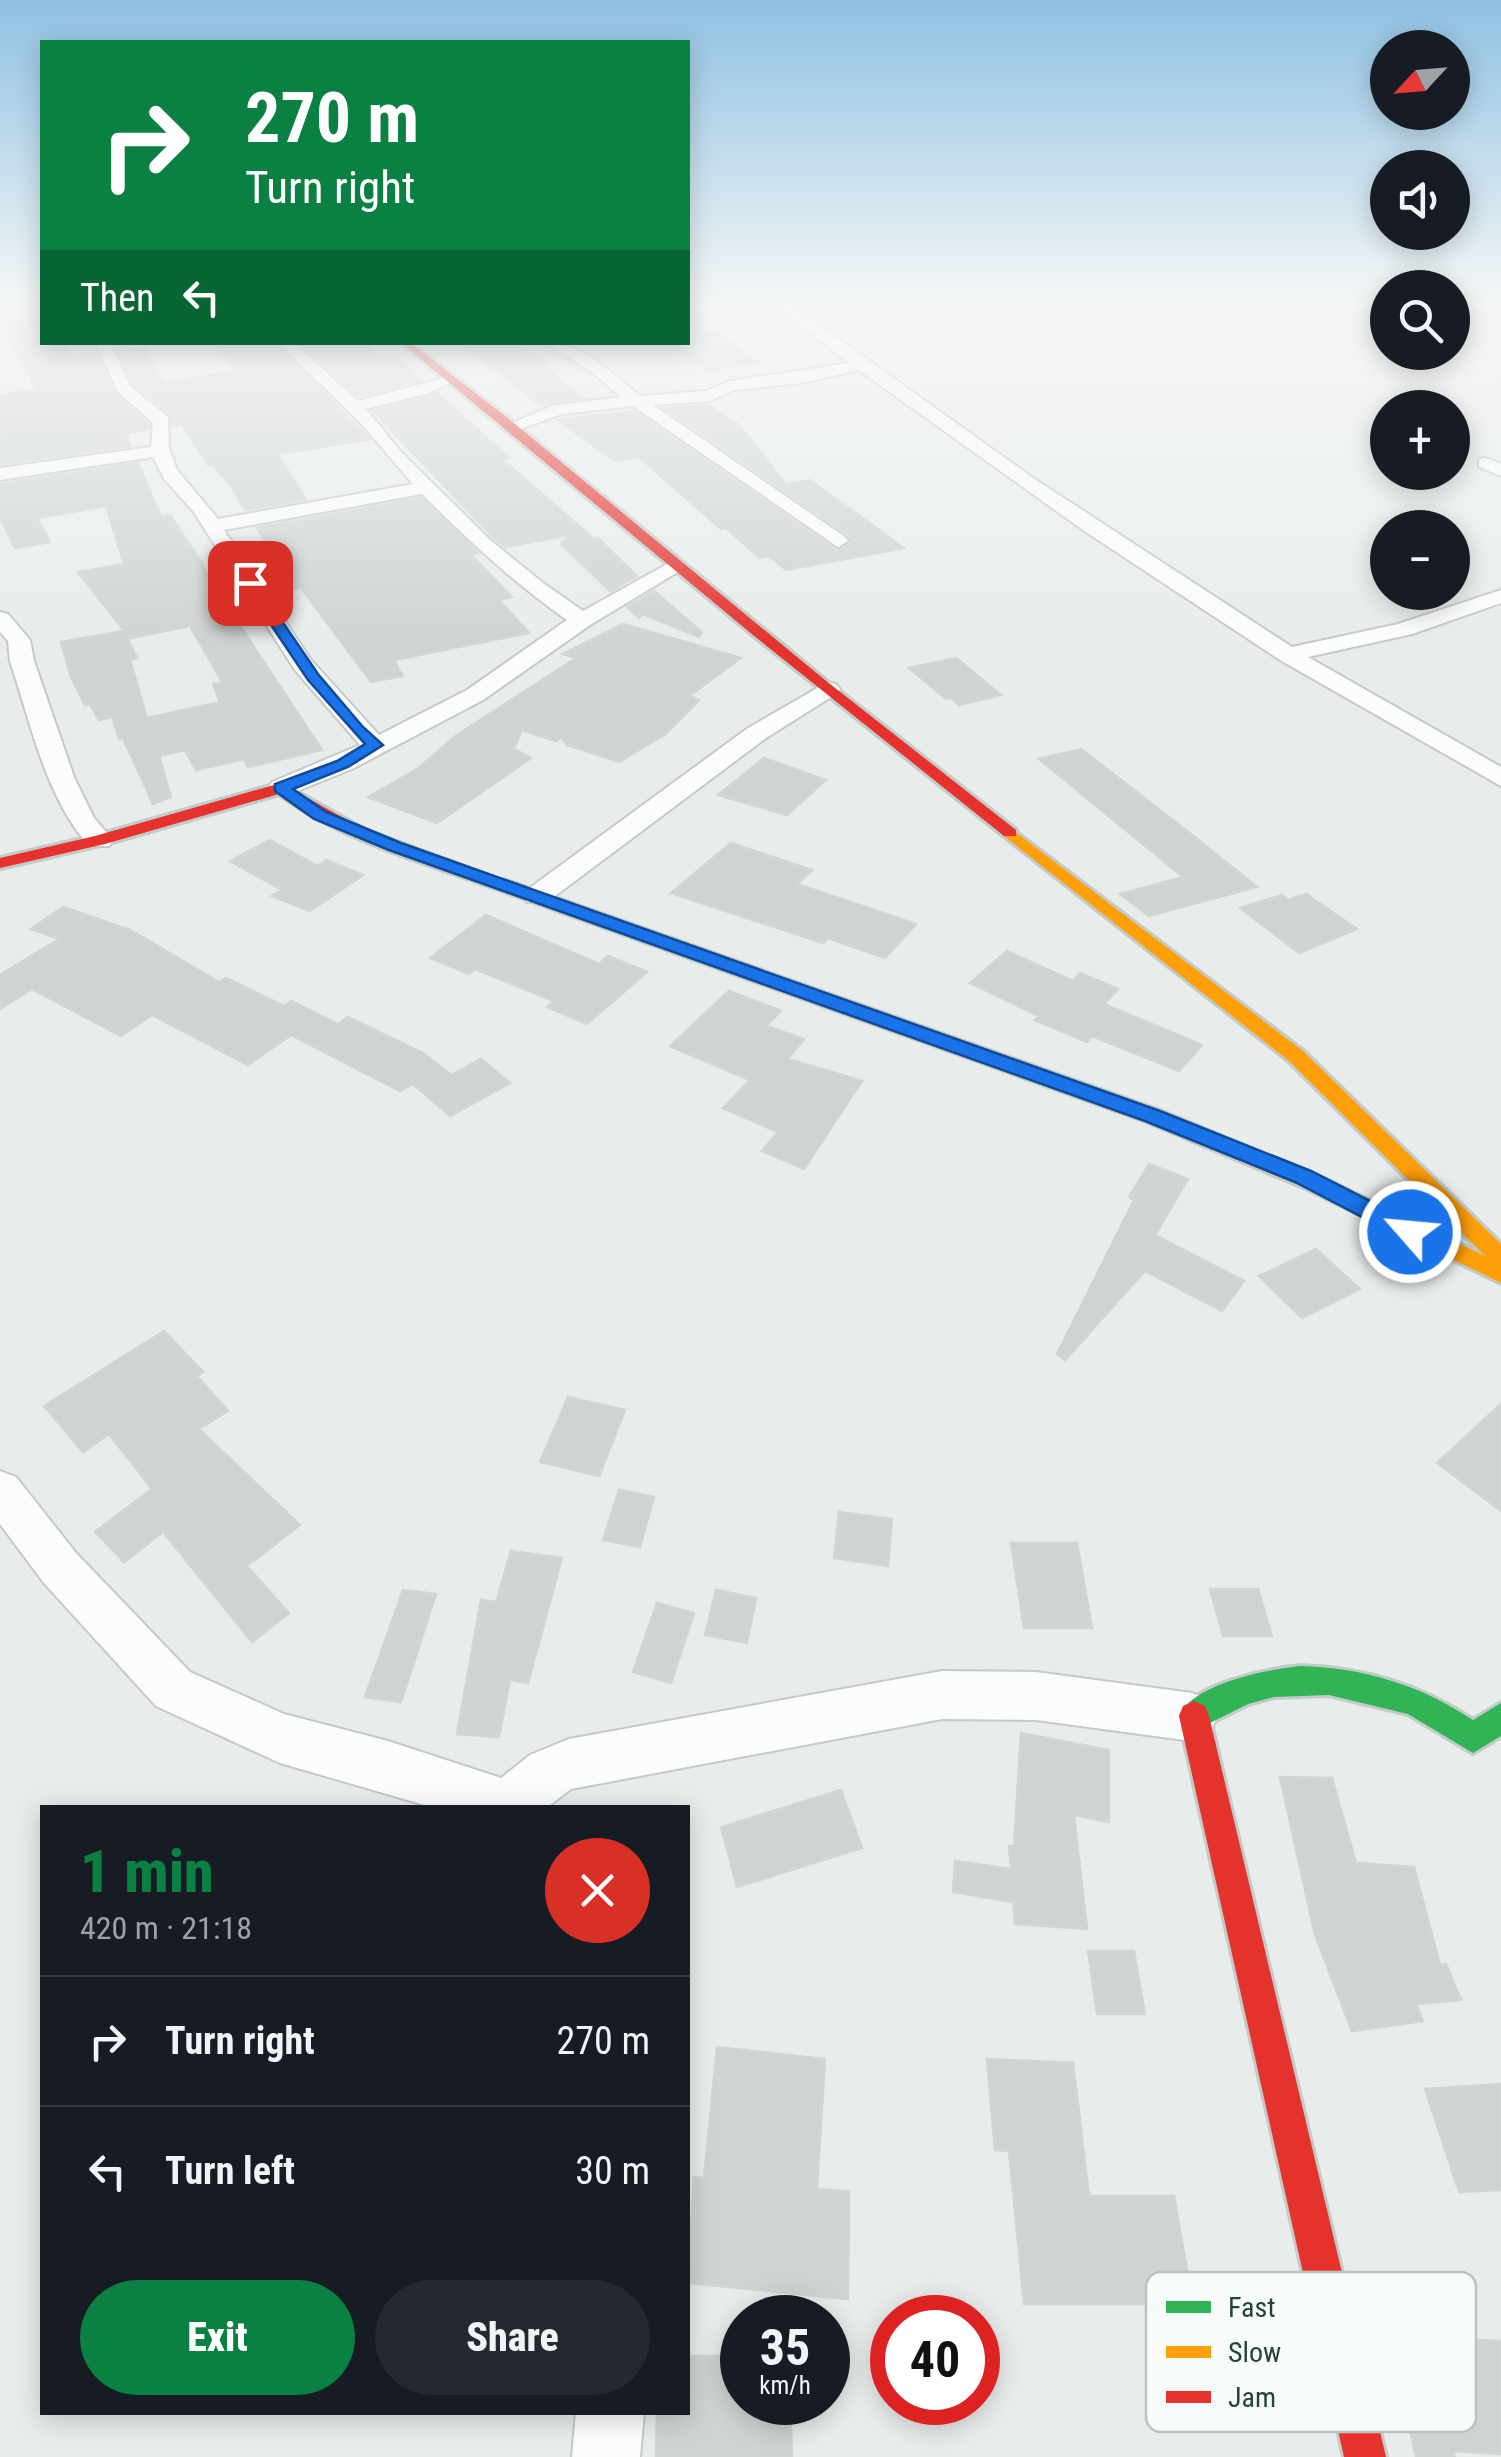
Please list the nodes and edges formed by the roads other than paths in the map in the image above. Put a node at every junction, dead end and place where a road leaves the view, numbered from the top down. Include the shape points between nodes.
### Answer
1 (151, 415) edge
2 (361, 415) edge
3 (494, 415) edge
4 (546, 415) edge
5 (656, 415) edge
6 (934, 415) edge
7 (512, 428) junction
8 (158, 452) junction
9 (0, 474) edge
10 (430, 487) junction
11 (212, 526) junction
12 (838, 541) dead end
13 (676, 566) junction
14 (1501, 596) edge
15 (0, 620) edge
16 (582, 620) junction
17 (1288, 655) junction
18 (828, 689) junction
19 (376, 745) junction
20 (1501, 778) edge
21 (281, 788) junction
22 (99, 840) junction
23 (0, 863) edge
24 (537, 896) junction
25 (1501, 1258) edge
26 (1501, 1274) edge
27 (0, 1490) edge
28 (1192, 1717) junction
29 (1492, 1741) edge
30 (508, 1805) edge
31 (512, 1805) edge
32 (1322, 2272) edge
33 (610, 2415) edge
34 (1359, 2432) edge
35 (606, 2457) edge
36 (1365, 2457) edge

1 - 8 street via 162,421
2 - 10 street
3 - 7 street
4 - 7 street
5 - 12 street
6 - 17 street
7 - 13 street
8 - 9 street
8 - 11 street via 176,486
10 - 11 street
10 - 16 street via 482,543
11 - 19 street via 313,677
13 - 16 street
13 - 18 street
14 - 17 street via 1404,630
15 - 22 street via 19,640 61,777 81,820
16 - 19 street via 475,695
17 - 20 street
18 - 24 street via 757,733
18 - 25 street via 1296,1056
19 - 21 street
21 - 22 street
21 - 24 street via 350,830
22 - 23 street
24 - 26 street via 1153,1116 1303,1177
27 - 30 street via 60,1568 173,1689 280,1738
28 - 29 street via 1224,1695 1279,1679 1359,1684 1417,1703
28 - 31 street via 1036,1696 942,1695 569,1764
28 - 32 street
33 - 35 street
34 - 36 street

